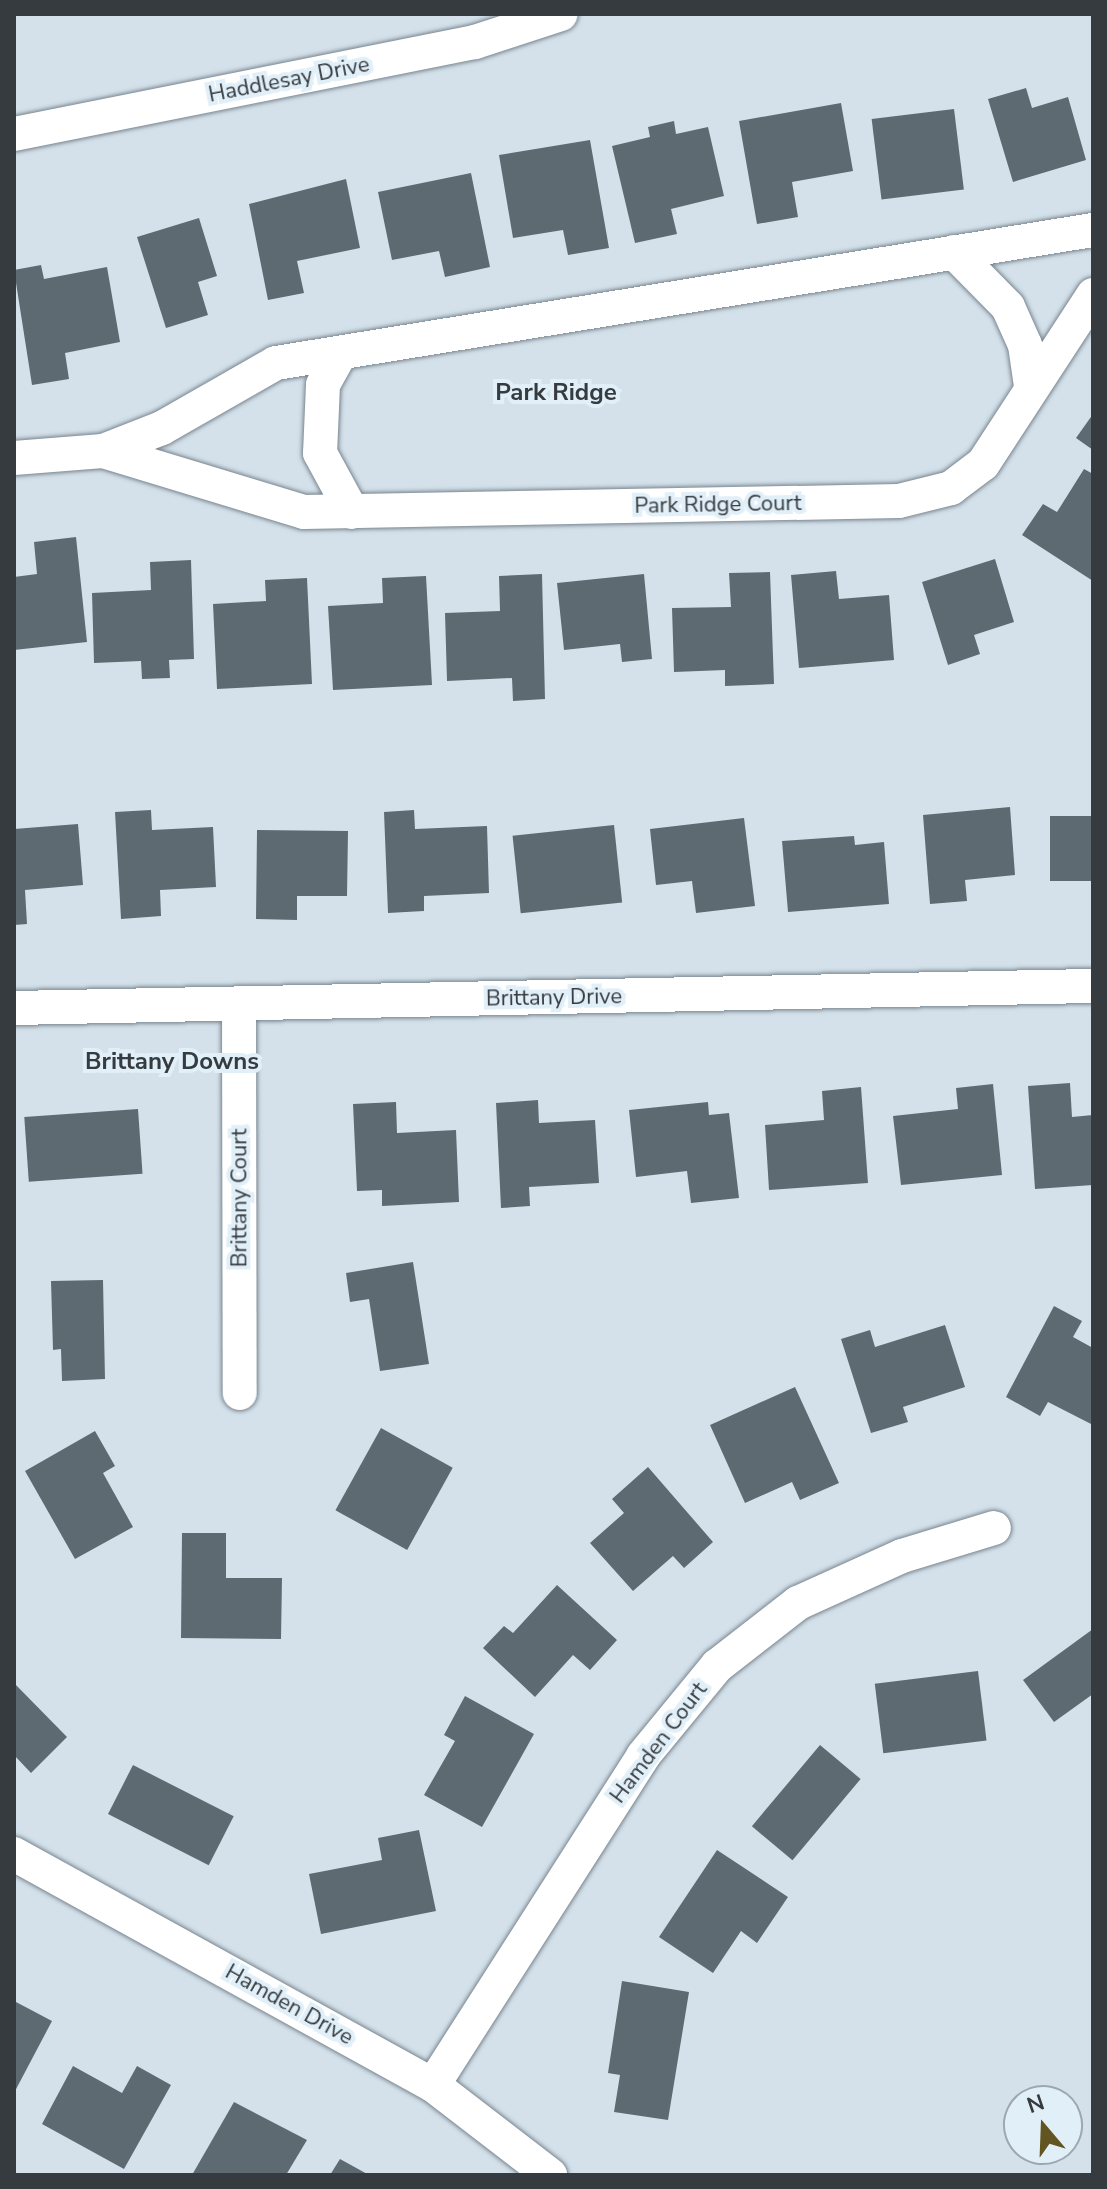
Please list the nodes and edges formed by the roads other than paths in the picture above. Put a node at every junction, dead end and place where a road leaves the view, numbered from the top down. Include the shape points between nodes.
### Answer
1 (561, 14) edge
2 (14, 134) edge
3 (1093, 230) edge
4 (954, 252) junction
5 (1093, 295) edge
6 (340, 354) junction
7 (1031, 386) junction
8 (103, 451) junction
9 (14, 458) edge
10 (352, 512) junction
11 (1093, 986) edge
12 (239, 1003) junction
13 (14, 1008) edge
14 (240, 1393) dead end
15 (994, 1528) dead end
16 (14, 1854) edge
17 (433, 2085) junction
18 (550, 2175) edge

1 - 2 street, Haddlesay Drive via 475,42
3 - 4 street, Park Ridge Court
4 - 6 street, Park Ridge Court
4 - 7 street via 1008,307 1025,345
5 - 7 street, Park Ridge Court
6 - 8 street, Park Ridge Court via 245,375 162,428
6 - 10 street via 323,385 320,453
7 - 10 street, Park Ridge Court via 983,464 951,488 899,501
8 - 9 street, Park Ridge Court
8 - 10 street, Park Ridge Court via 269,506
11 - 12 street, Brittany Drive
12 - 13 street, Brittany Drive
12 - 14 street, Brittany Court
15 - 17 street, Hamden Court via 902,1556 798,1603 717,1666 643,1756
16 - 17 street, Hamden Drive
17 - 18 street, Hamden Drive

